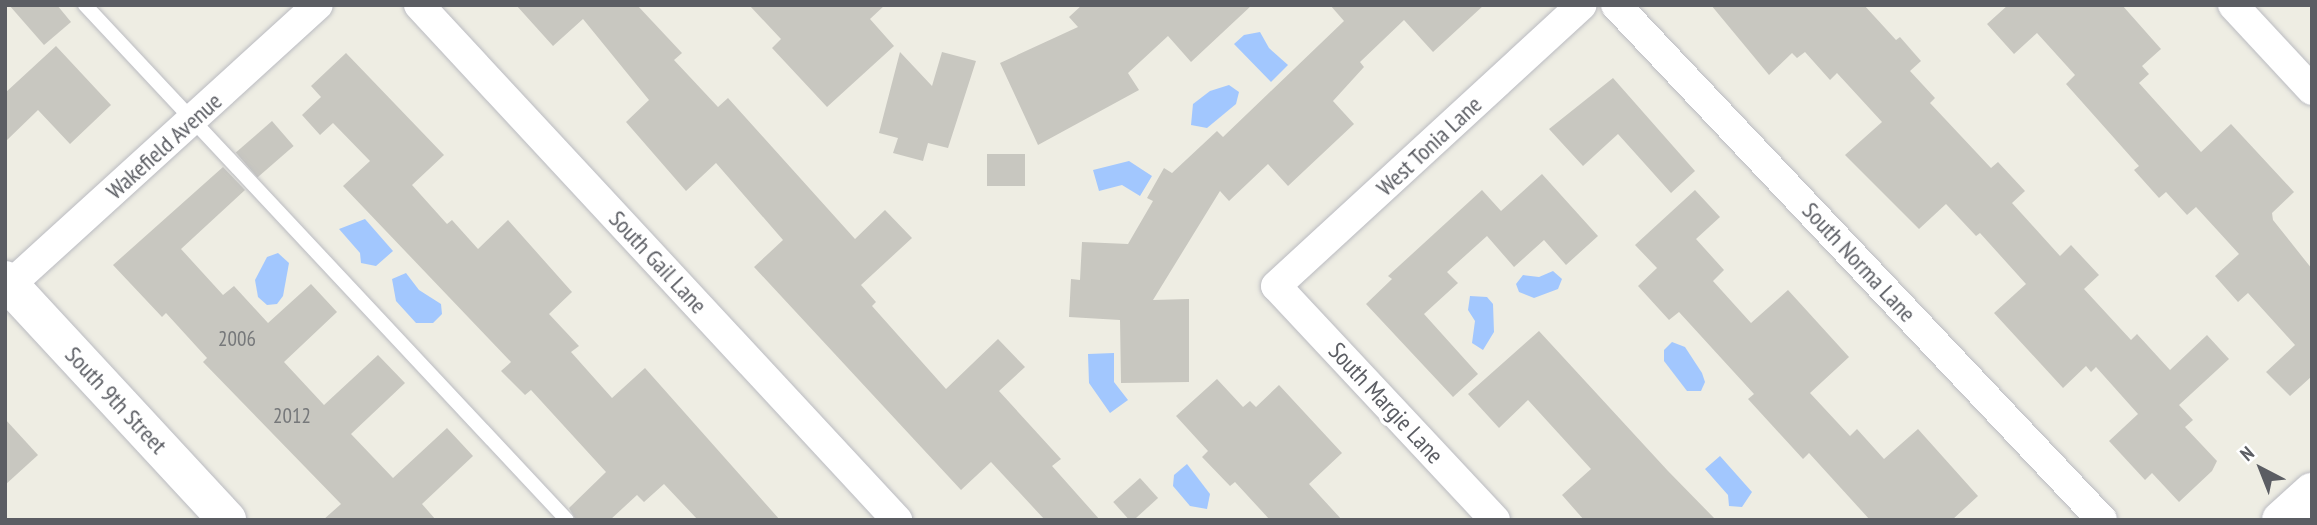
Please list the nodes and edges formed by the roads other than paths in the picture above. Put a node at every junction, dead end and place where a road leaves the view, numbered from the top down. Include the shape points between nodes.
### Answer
1 (85, 5) edge
2 (318, 5) edge
3 (419, 5) edge
4 (1582, 5) edge
5 (1616, 5) edge
6 (2233, 5) edge
7 (2312, 90) edge
8 (192, 121) junction
9 (8, 283) edge
10 (1276, 286) joint
11 (2312, 492) edge
12 (227, 520) edge
13 (567, 520) edge
14 (897, 520) edge
15 (1495, 520) edge
16 (2102, 520) edge
17 (2281, 520) edge

1 - 8 lane
2 - 8 street, Wakefield Avenue
3 - 14 street, South Gail Lane
4 - 10 street, West Tonia Lane
5 - 16 street, South Norma Lane
6 - 7 street
8 - 9 street, Wakefield Avenue
8 - 13 lane
9 - 12 street, South 9th Street
10 - 15 street, South Margie Lane
11 - 17 street

